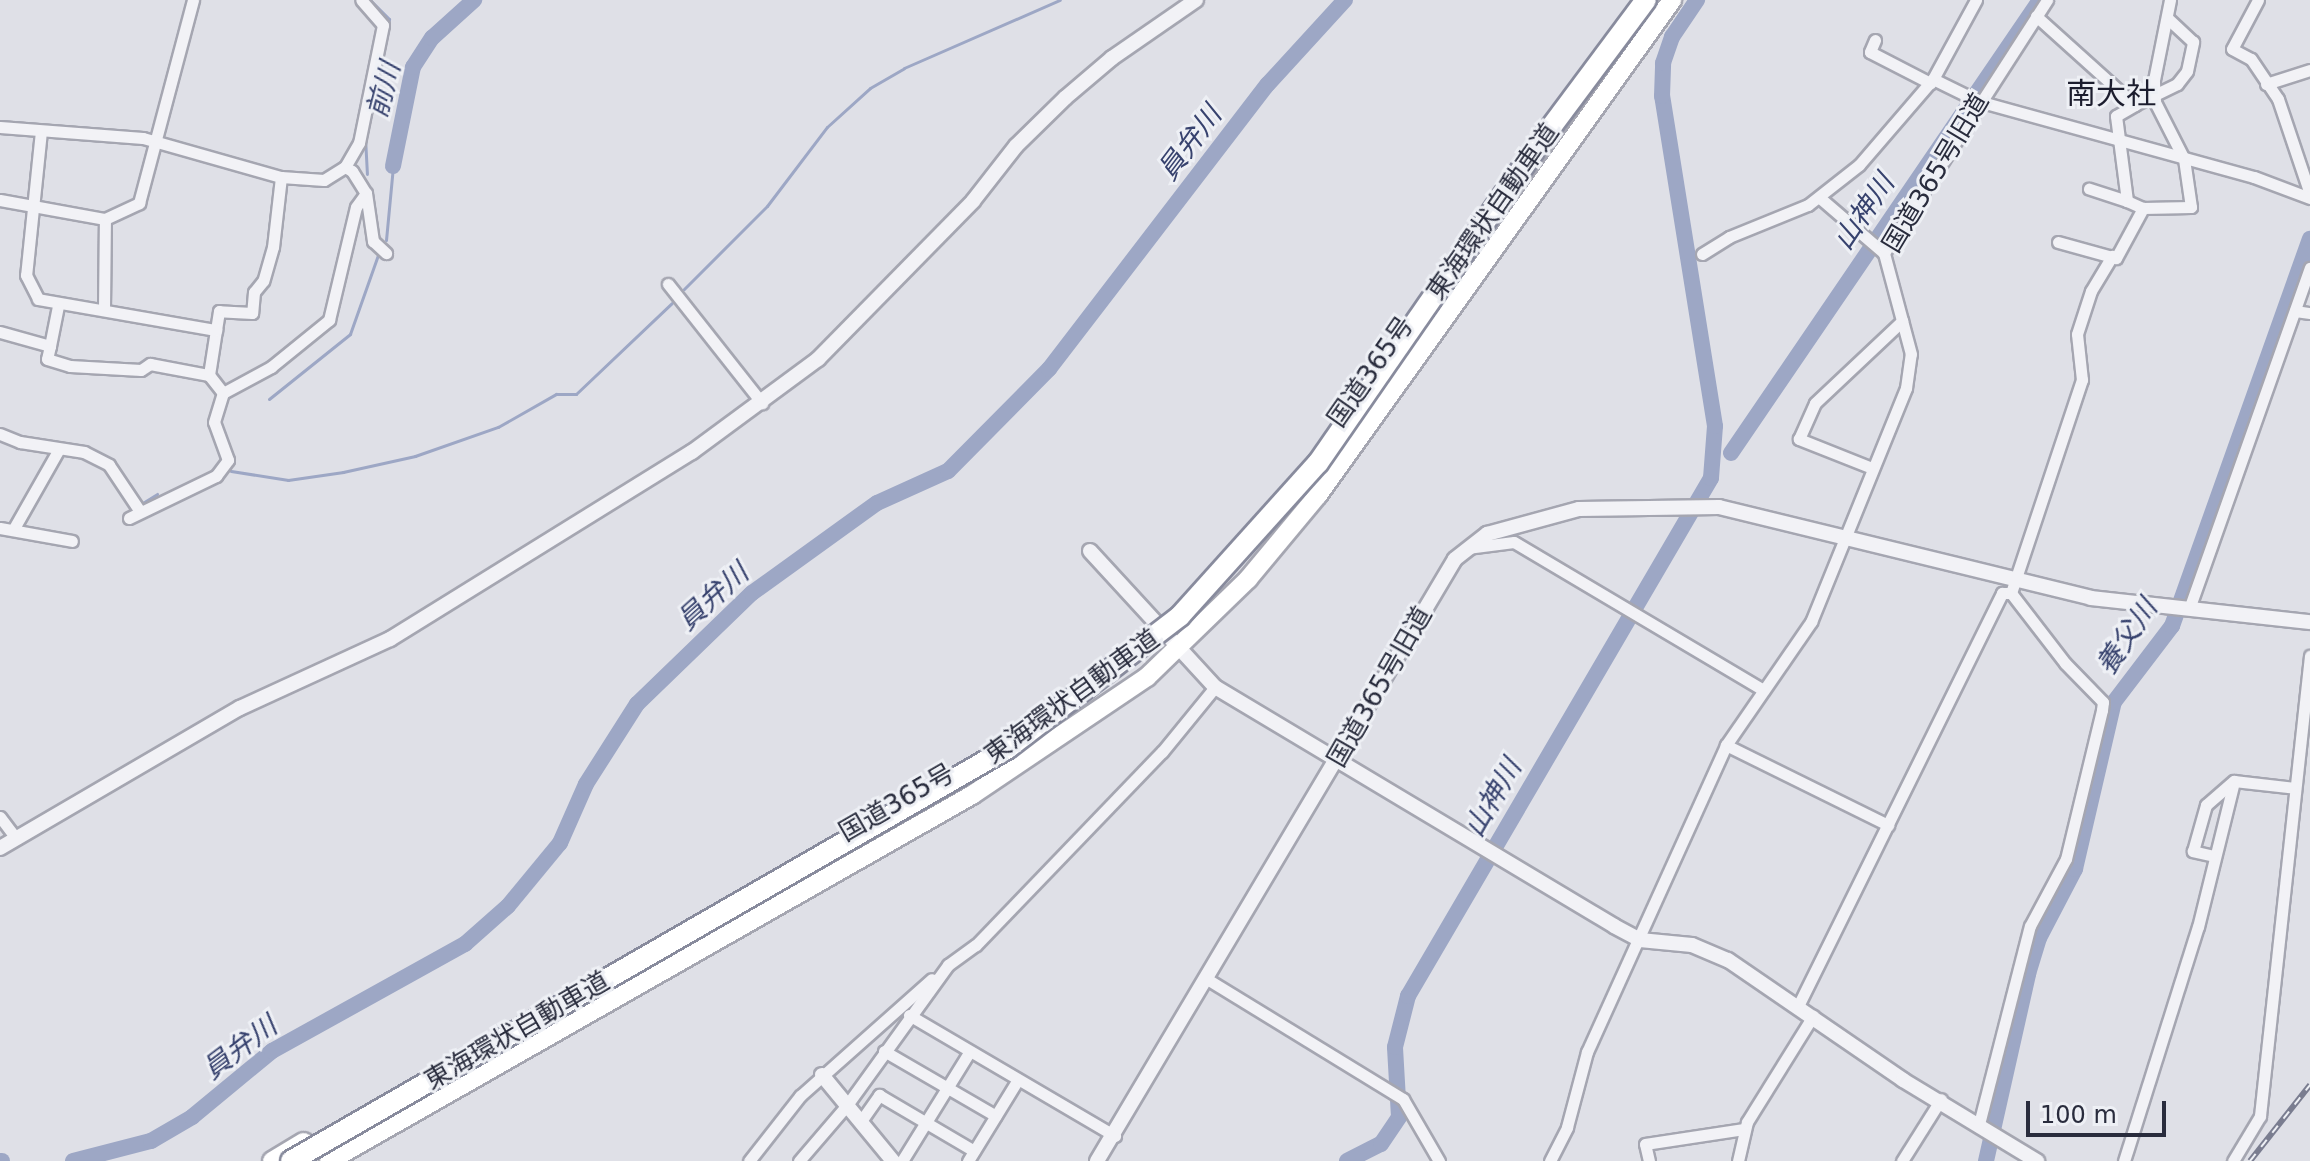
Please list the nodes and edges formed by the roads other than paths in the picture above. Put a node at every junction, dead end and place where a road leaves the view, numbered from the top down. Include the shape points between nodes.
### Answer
1 (193, 0) edge
2 (361, 0) edge
3 (1196, 0) edge
4 (1635, 0) edge
5 (1646, 0) edge
6 (1672, 0) edge
7 (1976, 0) edge
8 (2047, 0) edge
9 (2170, 0) edge
10 (2258, 0) edge
11 (2036, 16) junction
12 (2167, 18) junction
13 (1875, 40) dead end
14 (2310, 70) edge
15 (1931, 81) junction
16 (2266, 84) junction
17 (2155, 95) junction
18 (1973, 99) junction
19 (2134, 105) junction
20 (0, 127) edge
21 (41, 131) junction
22 (2120, 139) junction
23 (152, 140) junction
24 (2184, 159) junction
25 (345, 167) junction
26 (281, 177) junction
27 (2089, 189) dead end
28 (366, 193) junction
29 (2310, 196) edge
30 (1820, 198) junction
31 (0, 200) edge
32 (2127, 201) junction
33 (2143, 208) junction
34 (29, 209) junction
35 (105, 219) junction
36 (2058, 242) dead end
37 (1877, 249) junction
38 (386, 253) dead end
39 (1702, 254) dead end
40 (2112, 256) junction
41 (2310, 268) edge
42 (668, 284) dead end
43 (58, 306) junction
44 (104, 309) junction
45 (2295, 311) junction
46 (2310, 313) edge
47 (1902, 321) junction
48 (216, 330) junction
49 (0, 332) edge
50 (50, 346) junction
51 (209, 375) junction
52 (223, 393) junction
53 (762, 403) junction
54 (0, 434) edge
55 (59, 449) junction
56 (1872, 468) junction
57 (5, 531) edge
58 (1842, 538) junction
59 (72, 541) dead end
60 (1467, 548) junction
61 (1090, 551) dead end
62 (2012, 587) junction
63 (2181, 608) junction
64 (2310, 622) edge
65 (1156, 625) junction
66 (1178, 649) junction
67 (2310, 656) edge
68 (1215, 687) junction
69 (1763, 690) junction
70 (1726, 745) junction
71 (1337, 759) junction
72 (2234, 781) junction
73 (2295, 788) junction
74 (0, 817) edge
75 (1888, 825) junction
76 (16, 838) junction
77 (0, 848) edge
78 (2214, 856) junction
79 (1640, 940) junction
80 (948, 965) junction
81 (1207, 979) junction
82 (1798, 1006) junction
83 (909, 1015) junction
84 (1813, 1016) junction
85 (884, 1051) junction
86 (968, 1054) junction
87 (822, 1075) junction
88 (1017, 1081) junction
89 (947, 1088) junction
90 (1941, 1099) junction
91 (847, 1105) junction
92 (996, 1116) junction
93 (861, 1121) junction
94 (926, 1123) junction
95 (1981, 1126) junction
96 (1744, 1129) junction
97 (1115, 1136) junction
98 (971, 1156) edge
99 (902, 1160) edge
100 (272, 1161) edge
101 (291, 1161) edge
102 (329, 1161) edge
103 (749, 1161) edge
104 (799, 1161) edge
105 (1097, 1161) edge
106 (1439, 1161) edge
107 (1550, 1161) edge
108 (1649, 1161) edge
109 (1738, 1161) edge
110 (1902, 1161) edge
111 (2037, 1161) edge
112 (2124, 1161) edge
113 (2233, 1161) edge

1 - 23 street
2 - 25 street via 383,25 359,143
3 - 53 street via 1065,98 874,305
4 - 65 highway, 国道365号 via 1299,474 1219,566
5 - 101 highway, 東海環状自動車道, bridge via 1540,142 1318,463 1224,572 1168,627 1008,748
6 - 66 highway, 国道365号 via 1352,450 1248,579
7 - 15 street
8 - 11 street, 国道365号旧道
9 - 12 street
10 - 16 street via 2232,49 2251,59
11 - 18 street, 国道365号旧道
11 - 19 street
12 - 17 street
12 - 17 street via 2193,42 2187,71 2177,84
13 - 15 street via 1870,52
14 - 16 street
15 - 18 street
15 - 30 street via 1867,158
16 - 29 street via 2288,124
17 - 19 street
17 - 24 street
18 - 22 street
18 - 37 street, 国道365号旧道
19 - 22 street via 2116,116
20 - 21 street
21 - 23 street
21 - 34 street
22 - 24 street
22 - 32 street
23 - 26 street
23 - 35 street via 139,203
24 - 29 street
24 - 33 street via 2191,207
25 - 26 street via 324,180
25 - 28 street
26 - 48 street via 273,247 263,281 254,292 252,313 219,311
27 - 32 street
28 - 38 street via 373,241
28 - 52 street via 356,207 329,320 271,367
30 - 37 street
30 - 39 street
31 - 34 street
32 - 33 street
33 - 40 street via 2116,258
34 - 35 street
34 - 43 street via 26,275 38,299
35 - 44 street
36 - 40 street
37 - 47 street, 国道365号旧道
40 - 62 street via 2091,291 2077,334 2082,380
41 - 45 street
42 - 53 street
43 - 44 street via 66,302
43 - 50 street
44 - 48 street
45 - 46 street
45 - 63 street
47 - 56 street, 国道365号旧道 via 1911,354 1909,376
47 - 56 street via 1815,403 1799,439
48 - 51 street
49 - 50 street
50 - 51 street via 47,359 70,366 141,370 150,364
51 - 52 street
52 - 55 street via 214,422 228,460 216,476 134,514 109,465 84,452
53 - 76 street via 634,491 403,631 240,708
54 - 55 street
55 - 57 street
56 - 58 street, 国道365号旧道
57 - 59 street
58 - 60 street, 国道365号旧道 via 1719,507 1607,508 1543,516 1487,534
58 - 62 street
58 - 69 street, 国道365号旧道 via 1811,622
60 - 69 street via 1514,542
60 - 71 street, 国道365号旧道 via 1455,559
61 - 65 street
62 - 63 street
62 - 75 street via 2002,593
62 - 95 street via 2065,663 2103,702 2066,859 2030,926
63 - 64 street
65 - 66 street
65 - 100 highway, 国道365号 via 1059,703 944,776
66 - 68 street
66 - 102 highway, 国道365号 via 1095,716 972,795
67 - 73 street
68 - 71 street
68 - 80 street via 1144,770 976,945
69 - 70 street, 国道365号旧道
70 - 75 street
70 - 79 street, 国道365号旧道
71 - 79 street
71 - 81 street, 国道365号旧道
72 - 73 street
72 - 78 street
72 - 78 street via 2206,805 2193,851
73 - 113 street via 2260,1116
74 - 76 street
75 - 82 street
76 - 77 street
78 - 112 street via 2198,927
79 - 82 street via 1692,945 1716,954
79 - 107 street, 国道365号旧道 via 1587,1052 1567,1127
80 - 83 street
80 - 87 street
81 - 97 street, 国道365号旧道
81 - 106 street via 1398,1096
82 - 84 street
83 - 85 street
83 - 86 street
84 - 90 street via 1903,1080
84 - 96 street
85 - 89 street
85 - 91 street
86 - 88 street
86 - 89 street
87 - 91 street
87 - 103 street
88 - 92 street
88 - 97 street
89 - 92 street
89 - 94 street
90 - 95 street
90 - 110 street
91 - 93 street
91 - 104 street
92 - 98 street
93 - 94 street via 879,1095
93 - 99 street
94 - 98 street
94 - 99 street
95 - 111 street
96 - 108 street via 1645,1144
96 - 109 street
97 - 105 street, 国道365号旧道

